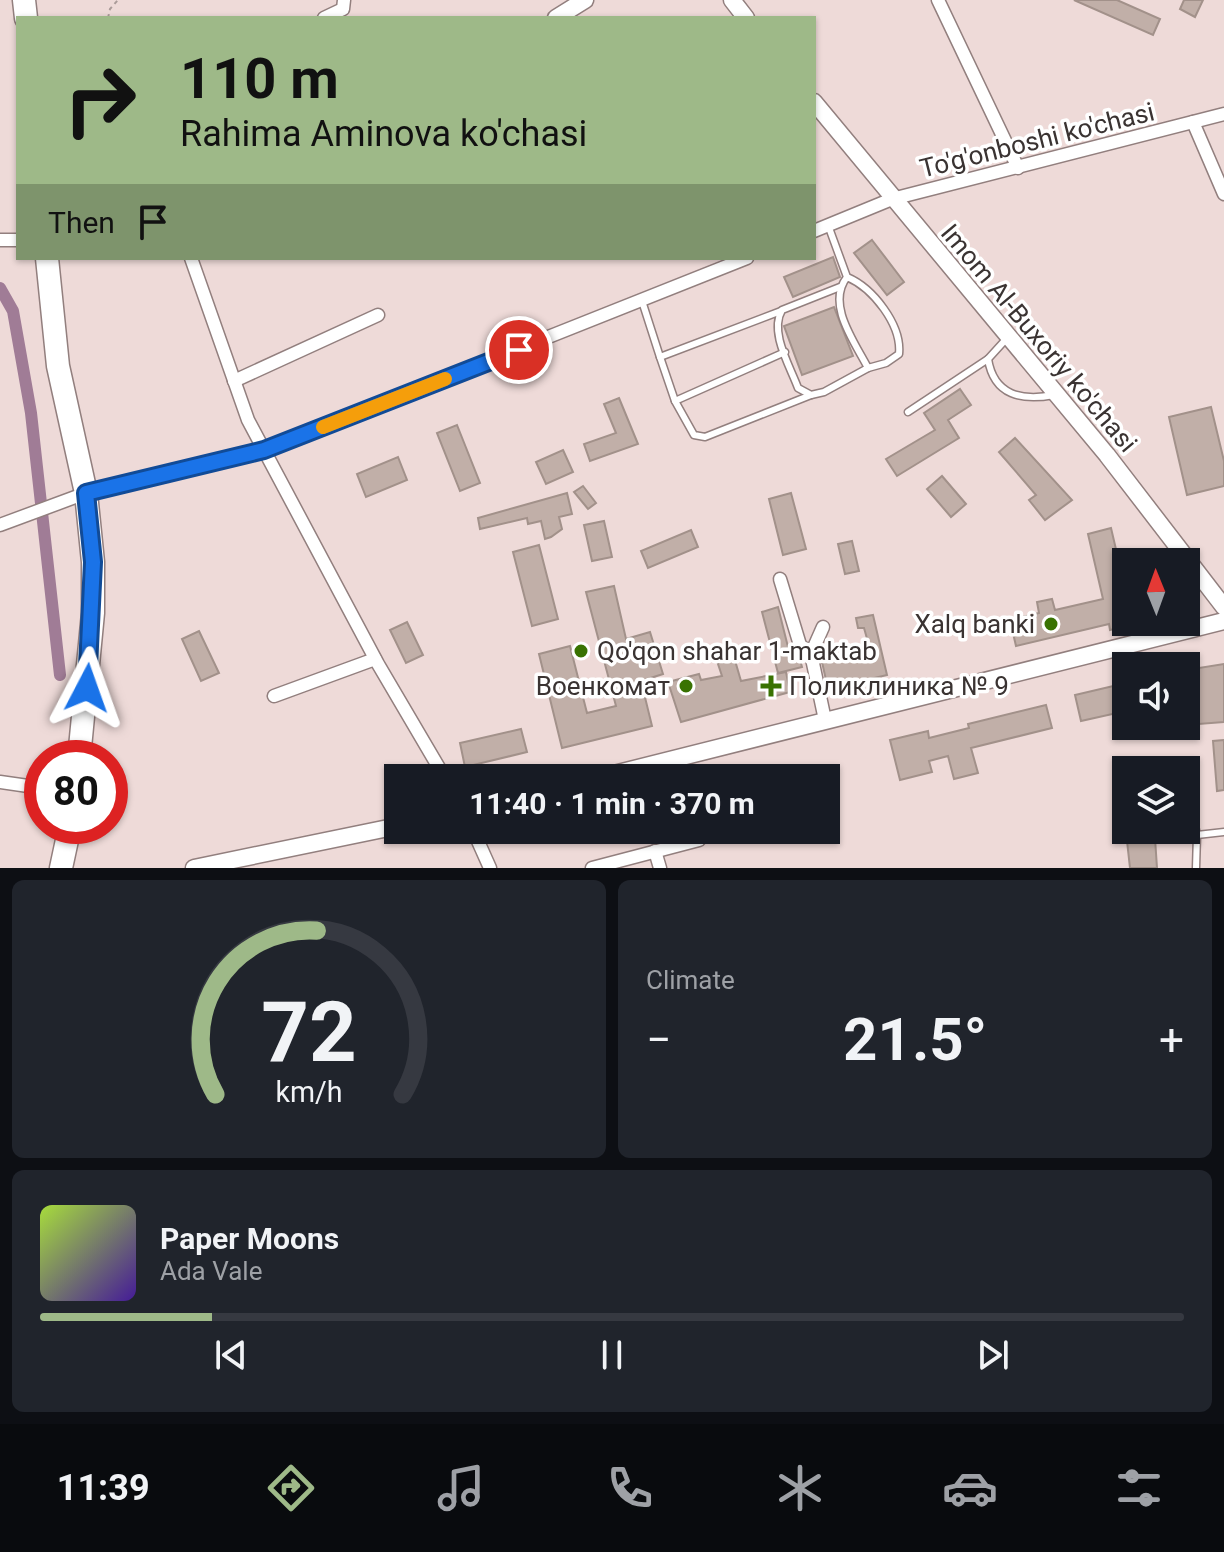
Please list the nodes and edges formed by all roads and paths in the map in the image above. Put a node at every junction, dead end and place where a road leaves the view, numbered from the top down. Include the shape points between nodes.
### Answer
1 (344, 0) edge
2 (585, 0) edge
3 (732, 0) edge
4 (938, 0) edge
5 (563, 9) edge
6 (328, 16) edge
7 (744, 16) edge
8 (816, 104) edge
9 (1224, 114) edge
10 (1193, 122) junction
11 (1018, 168) junction
12 (1224, 194) edge
13 (892, 199) junction
14 (828, 225) junction
15 (816, 230) edge
16 (47, 260) edge
17 (192, 260) edge
18 (742, 260) edge
19 (847, 277) junction
20 (840, 287) junction
21 (642, 301) junction
22 (782, 310) junction
23 (378, 315) dead end
24 (1008, 337) junction
25 (785, 352) junction
26 (660, 357) junction
27 (988, 359) junction
28 (868, 368) junction
29 (234, 381) junction
30 (1056, 394) junction
31 (811, 395) junction
32 (675, 401) junction
33 (908, 412) dead end
34 (264, 450) junction
35 (86, 493) junction
36 (0, 525) edge
37 (1177, 548) edge
38 (1200, 577) edge
39 (780, 579) dead end
40 (1224, 607) edge
41 (1224, 621) edge
42 (1200, 623) edge
43 (823, 627) dead end
44 (1139, 636) edge
45 (811, 654) junction
46 (375, 659) junction
47 (274, 696) dead end
48 (825, 720) junction
49 (81, 740) edge
50 (678, 757) junction
51 (437, 764) edge
52 (651, 764) edge
53 (680, 764) edge
54 (0, 782) edge
55 (24, 785) edge
56 (384, 829) edge
57 (1224, 832) edge
58 (1200, 835) edge
59 (66, 844) edge
60 (479, 844) edge
61 (683, 844) edge
62 (1197, 844) edge
63 (655, 851) junction
64 (61, 868) edge
65 (194, 868) edge
66 (490, 868) edge
67 (592, 868) edge
68 (660, 868) edge
69 (1196, 868) edge

1 - 6 street via 343,9
2 - 5 main road
3 - 7 main road
4 - 11 street
8 - 13 main road, Imom Al-Buxoriy ko'chasi
9 - 10 street, To'g'onboshi ko'chasi
10 - 11 street, To'g'onboshi ko'chasi
10 - 12 street, To'g'onboshi ko'chasi
11 - 13 street, To'g'onboshi ko'chasi
13 - 14 street, To'g'onboshi ko'chasi
13 - 24 main road, Imom Al-Buxoriy ko'chasi
14 - 15 street, To'g'onboshi ko'chasi
14 - 19 lane
16 - 35 highway via 58,366
17 - 29 street
18 - 21 street
19 - 20 lane
19 - 28 lane via 880,305 900,342 899,354
20 - 22 lane
20 - 28 lane via 838,303
21 - 26 lane
21 - 34 street
22 - 25 lane via 777,329
22 - 26 lane
23 - 29 street
24 - 27 lane
24 - 30 main road, Imom Al-Buxoriy ko'chasi
25 - 31 lane via 798,388
25 - 32 lane
26 - 32 lane
27 - 30 lane via 995,376 1015,395 1028,400
27 - 33 lane
28 - 31 lane
29 - 34 street
30 - 37 main road, Imom Al-Buxoriy ko'chasi
31 - 32 lane via 705,437 694,435
34 - 35 street
34 - 46 street
35 - 36 street
35 - 49 highway via 93,613
38 - 40 main road, Imom Al-Buxoriy ko'chasi
39 - 45 street via 800,645
41 - 42 main road
43 - 45 street
44 - 48 main road
45 - 48 street
46 - 47 street
46 - 51 street
48 - 50 main road
50 - 52 main road
50 - 53 street
54 - 55 street
56 - 65 main road
57 - 58 lane
59 - 64 highway
60 - 66 street
61 - 63 street
62 - 69 lane
63 - 67 street
63 - 68 street

